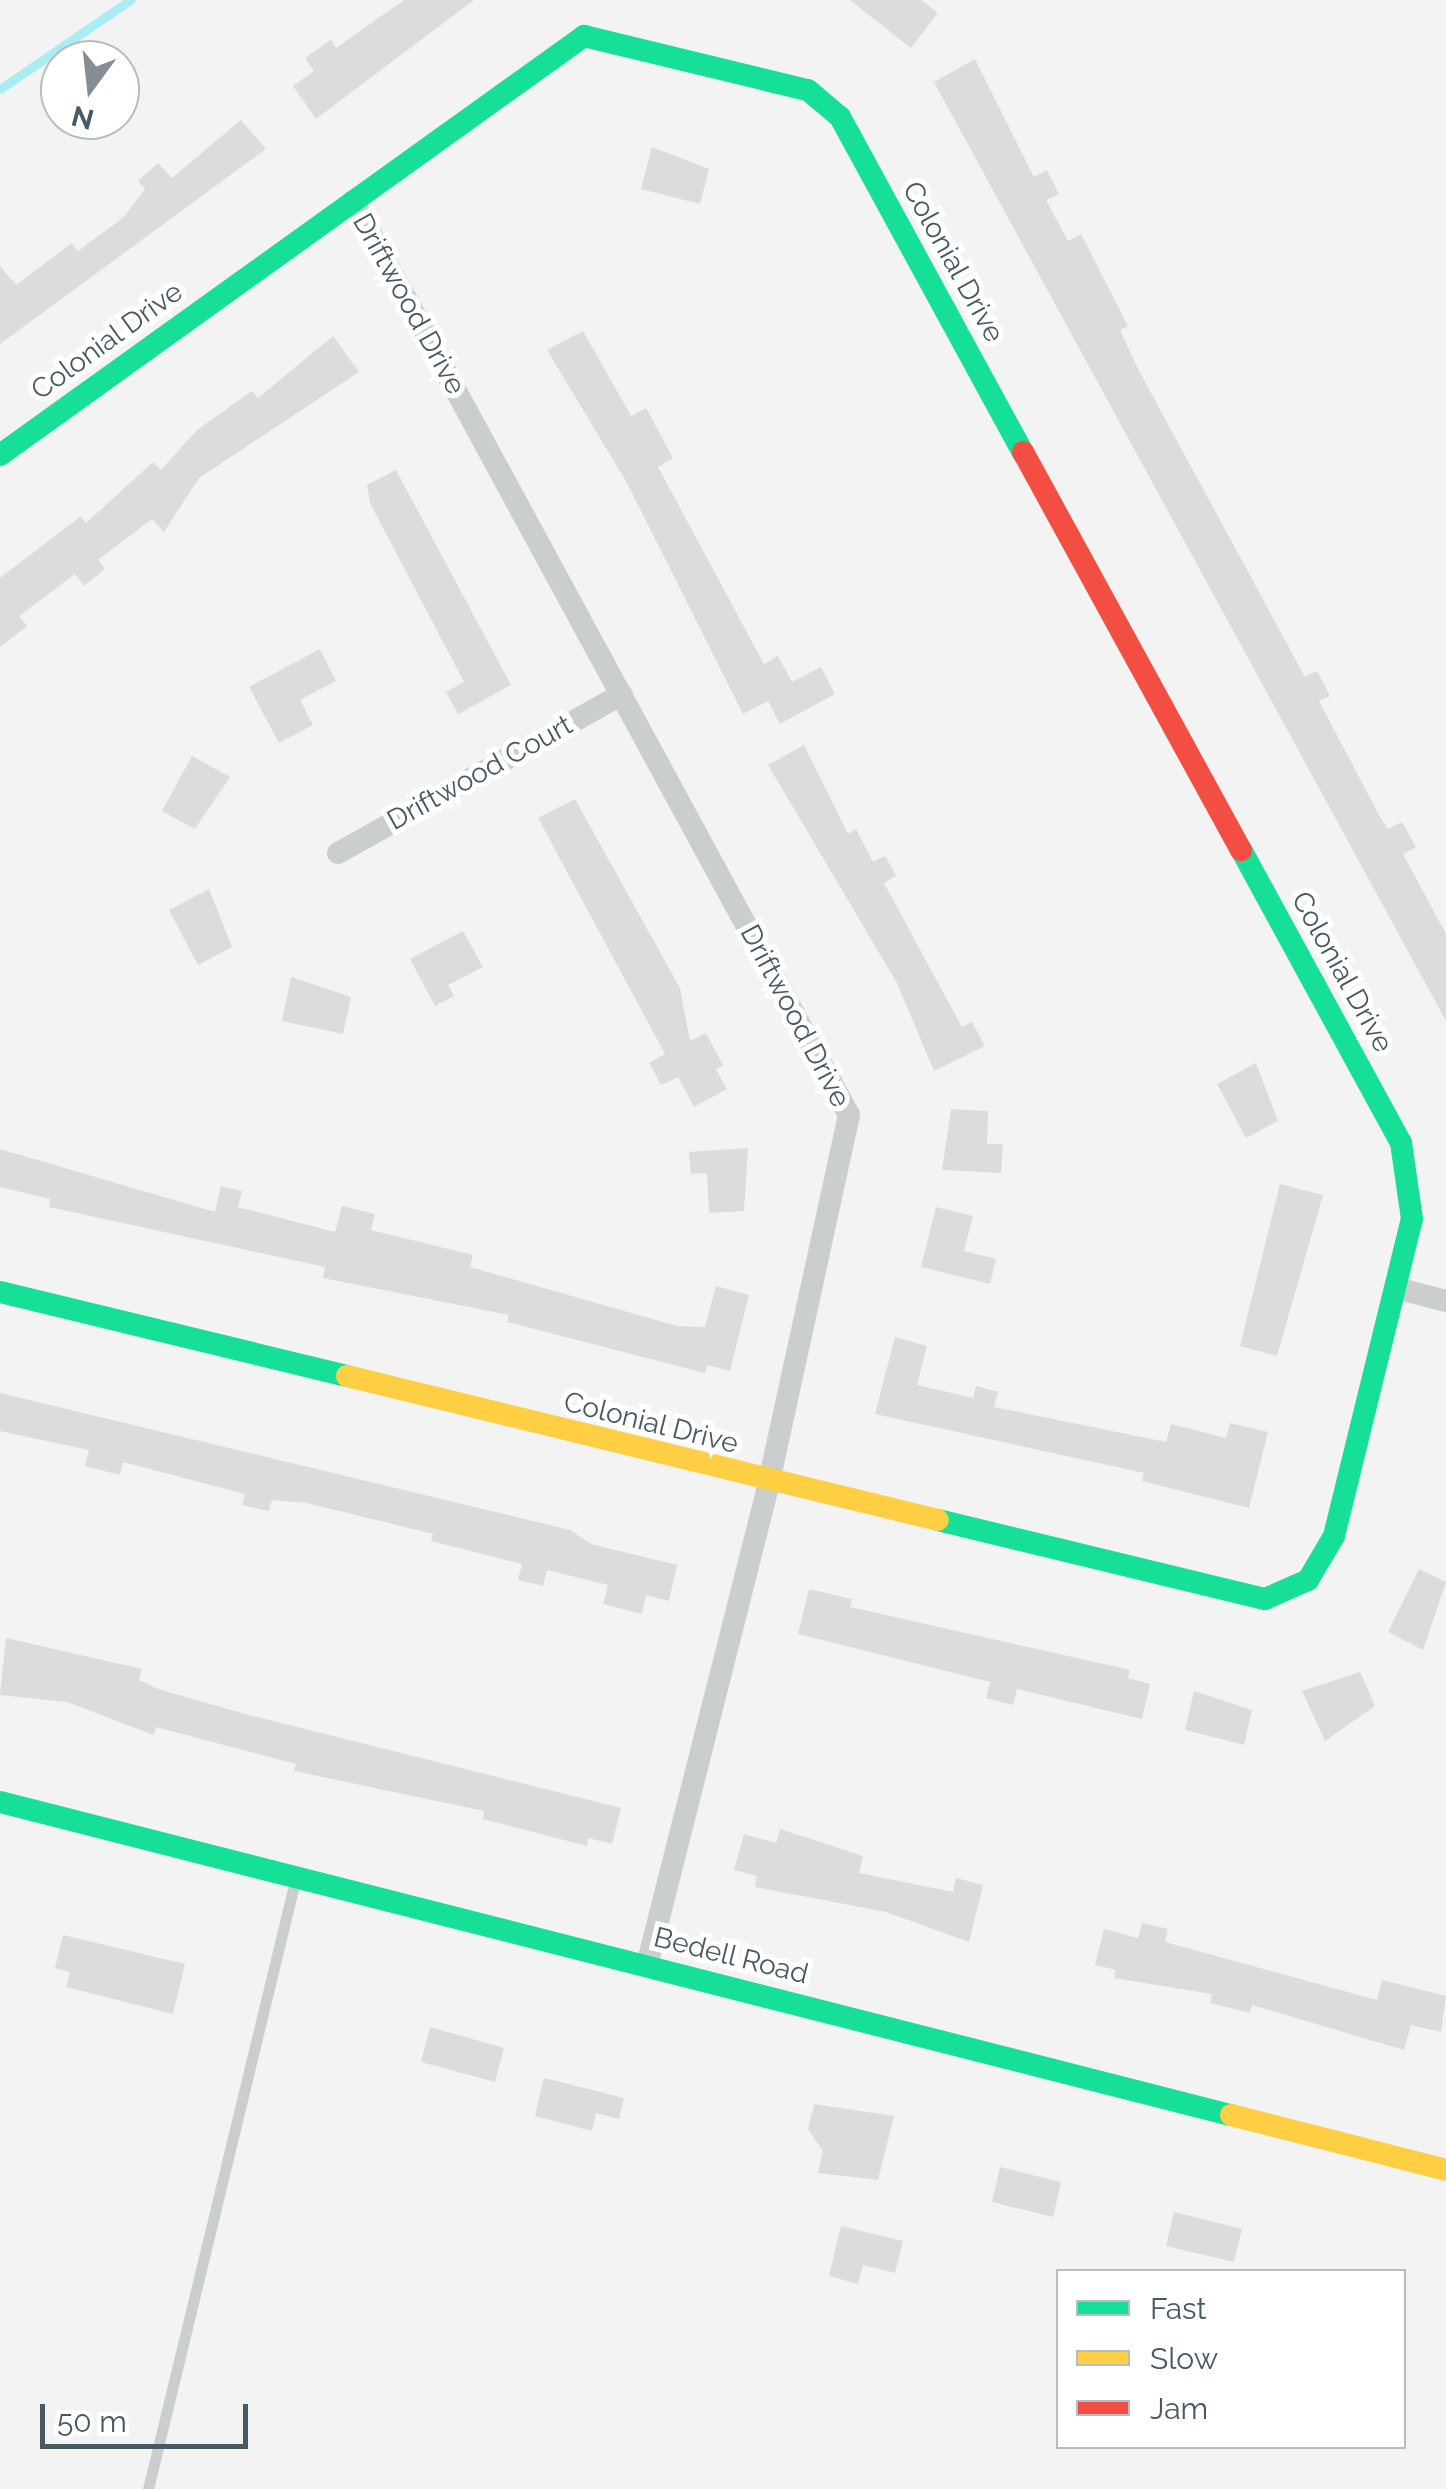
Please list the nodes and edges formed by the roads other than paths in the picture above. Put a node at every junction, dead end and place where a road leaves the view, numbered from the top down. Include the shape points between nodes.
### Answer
1 (352, 201) junction
2 (0, 455) edge
3 (622, 694) junction
4 (338, 852) dead end
5 (1396, 1288) junction
6 (0, 1292) edge
7 (1446, 1301) edge
8 (770, 1483) junction
9 (0, 1802) edge
10 (296, 1876) junction
11 (647, 1965) junction
12 (1446, 2170) edge
13 (148, 2489) edge

1 - 2 street, Colonial Drive
1 - 3 street, Driftwood Drive
1 - 5 street, Colonial Drive via 584,36 826,102 1401,1143 1412,1219
3 - 4 street, Driftwood Court
3 - 8 street, Driftwood Drive via 849,1115
5 - 7 street
5 - 8 street, Colonial Drive via 1334,1536 1322,1563 1288,1593 1244,1599
6 - 8 street, Colonial Drive
8 - 11 street, Driftwood Drive
9 - 10 street, Bedell Road
10 - 11 street, Bedell Road
10 - 13 lane
11 - 12 street, Bedell Road

